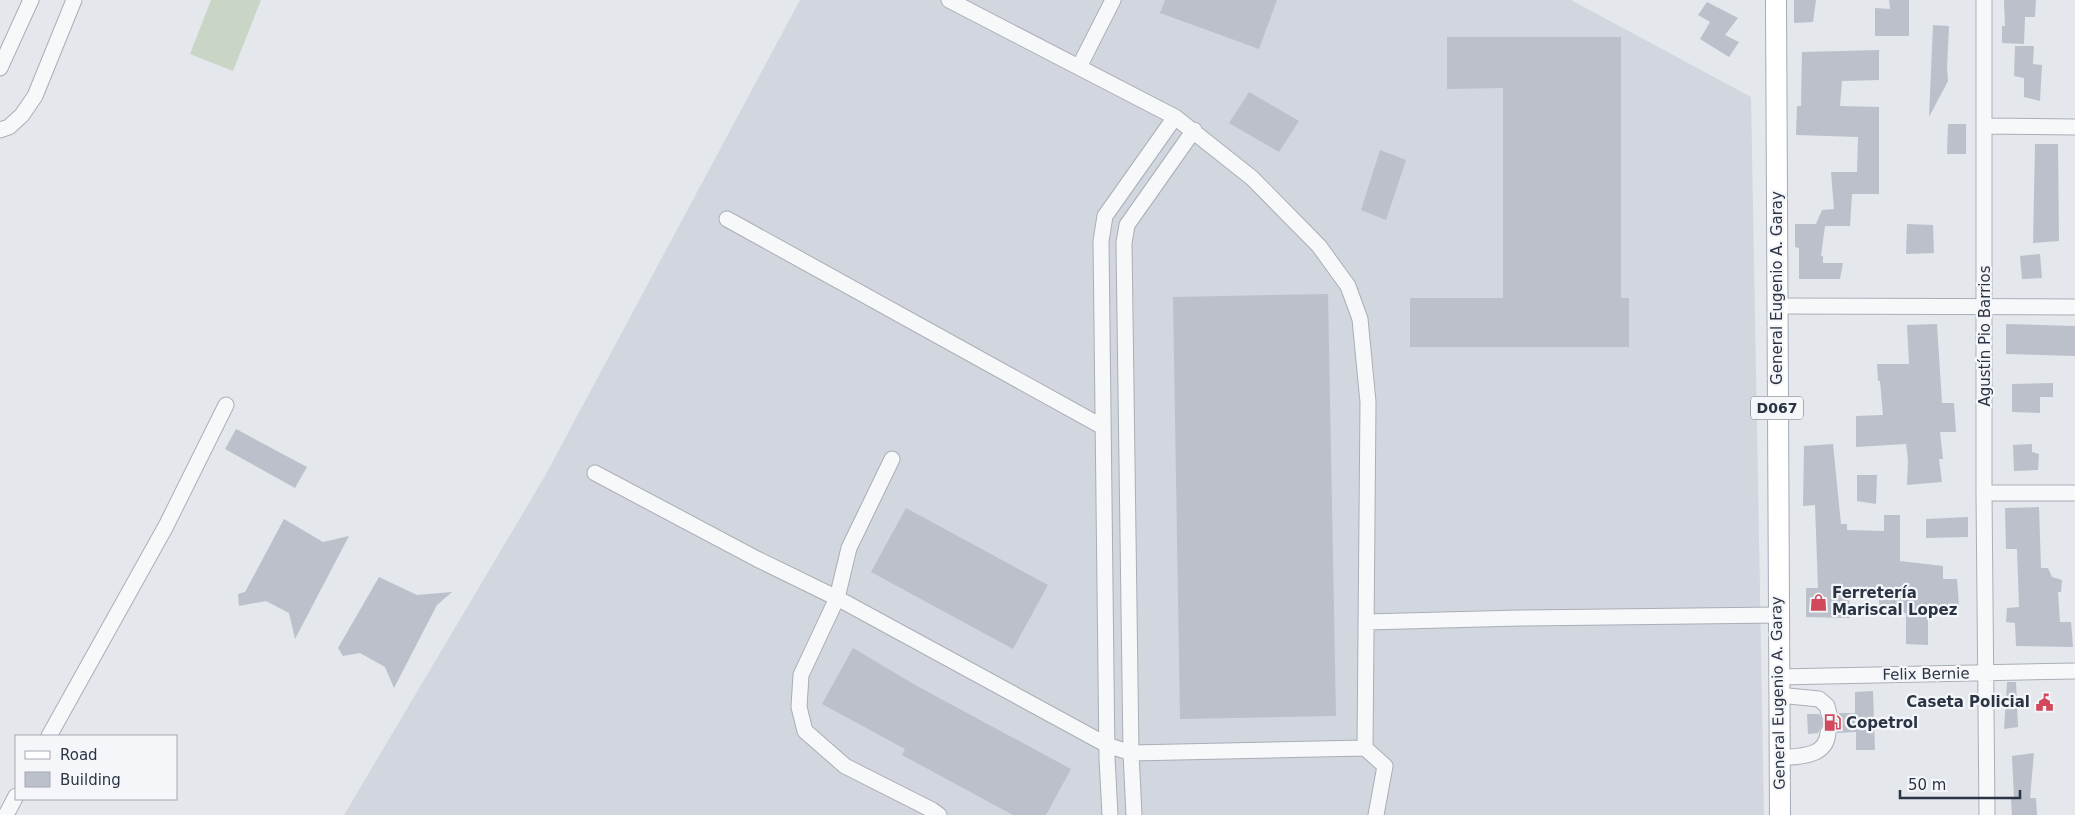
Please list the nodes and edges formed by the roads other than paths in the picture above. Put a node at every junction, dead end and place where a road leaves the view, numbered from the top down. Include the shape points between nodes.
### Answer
1 (31, 0) edge
2 (74, 0) edge
3 (949, 0) edge
4 (1113, 0) edge
5 (1984, 0) edge
6 (1774, 1) edge
7 (1079, 67) junction
8 (0, 68) edge
9 (1175, 117) junction
10 (1985, 126) junction
11 (2075, 127) edge
12 (0, 130) edge
13 (1194, 130) junction
14 (727, 219) dead end
15 (1777, 306) junction
16 (1985, 306) junction
17 (2075, 306) edge
18 (226, 405) dead end
19 (1103, 427) junction
20 (892, 459) dead end
21 (594, 474) dead end
22 (1984, 493) junction
23 (2075, 493) edge
24 (837, 598) junction
25 (1777, 615) junction
26 (1366, 622) junction
27 (2075, 671) edge
28 (1985, 673) junction
29 (1778, 686) junction
30 (1828, 714) dead end
31 (1828, 733) dead end
32 (50, 735) edge
33 (1107, 745) junction
34 (1365, 748) junction
35 (1131, 753) junction
36 (1779, 758) junction
37 (15, 798) edge
38 (6, 815) edge
39 (940, 815) edge
40 (1110, 815) edge
41 (1134, 815) edge
42 (1376, 815) edge
43 (1780, 815) edge
44 (1987, 815) edge

1 - 8 street
2 - 12 street via 35,96 22,116
3 - 7 street
4 - 7 street
5 - 10 street, Agustín Pio Barrios
6 - 15 main road, General Eugenio A. Garay / D067
7 - 9 street
9 - 13 street
9 - 19 street via 1105,216 1101,241
10 - 11 street
10 - 16 street, Agustín Pio Barrios
13 - 26 street via 1252,178 1320,246 1348,286 1360,319 1368,402
13 - 35 street via 1127,225 1124,243
14 - 19 street
15 - 16 street
15 - 25 main road, General Eugenio A. Garay / D067
16 - 17 street
16 - 22 street, Agustín Pio Barrios
18 - 32 street via 166,526
19 - 33 street
20 - 24 street via 849,548
21 - 24 street
22 - 23 street
22 - 28 street, Agustín Pio Barrios
24 - 33 street
24 - 39 street via 801,675 799,707 806,731 845,766
25 - 26 street
25 - 29 main road, General Eugenio A. Garay / D067
26 - 34 street
27 - 28 street, Felix Bernie
28 - 29 street, Felix Bernie
28 - 44 street, Agustín Pio Barrios
29 - 30 street via 1819,699 1828,706
29 - 36 main road, General Eugenio A. Garay / D067
31 - 36 street via 1828,740 1821,750
33 - 35 street
33 - 40 street
34 - 35 street
34 - 42 street via 1385,766
35 - 41 street
36 - 43 main road, General Eugenio A. Garay / D067
37 - 38 street

